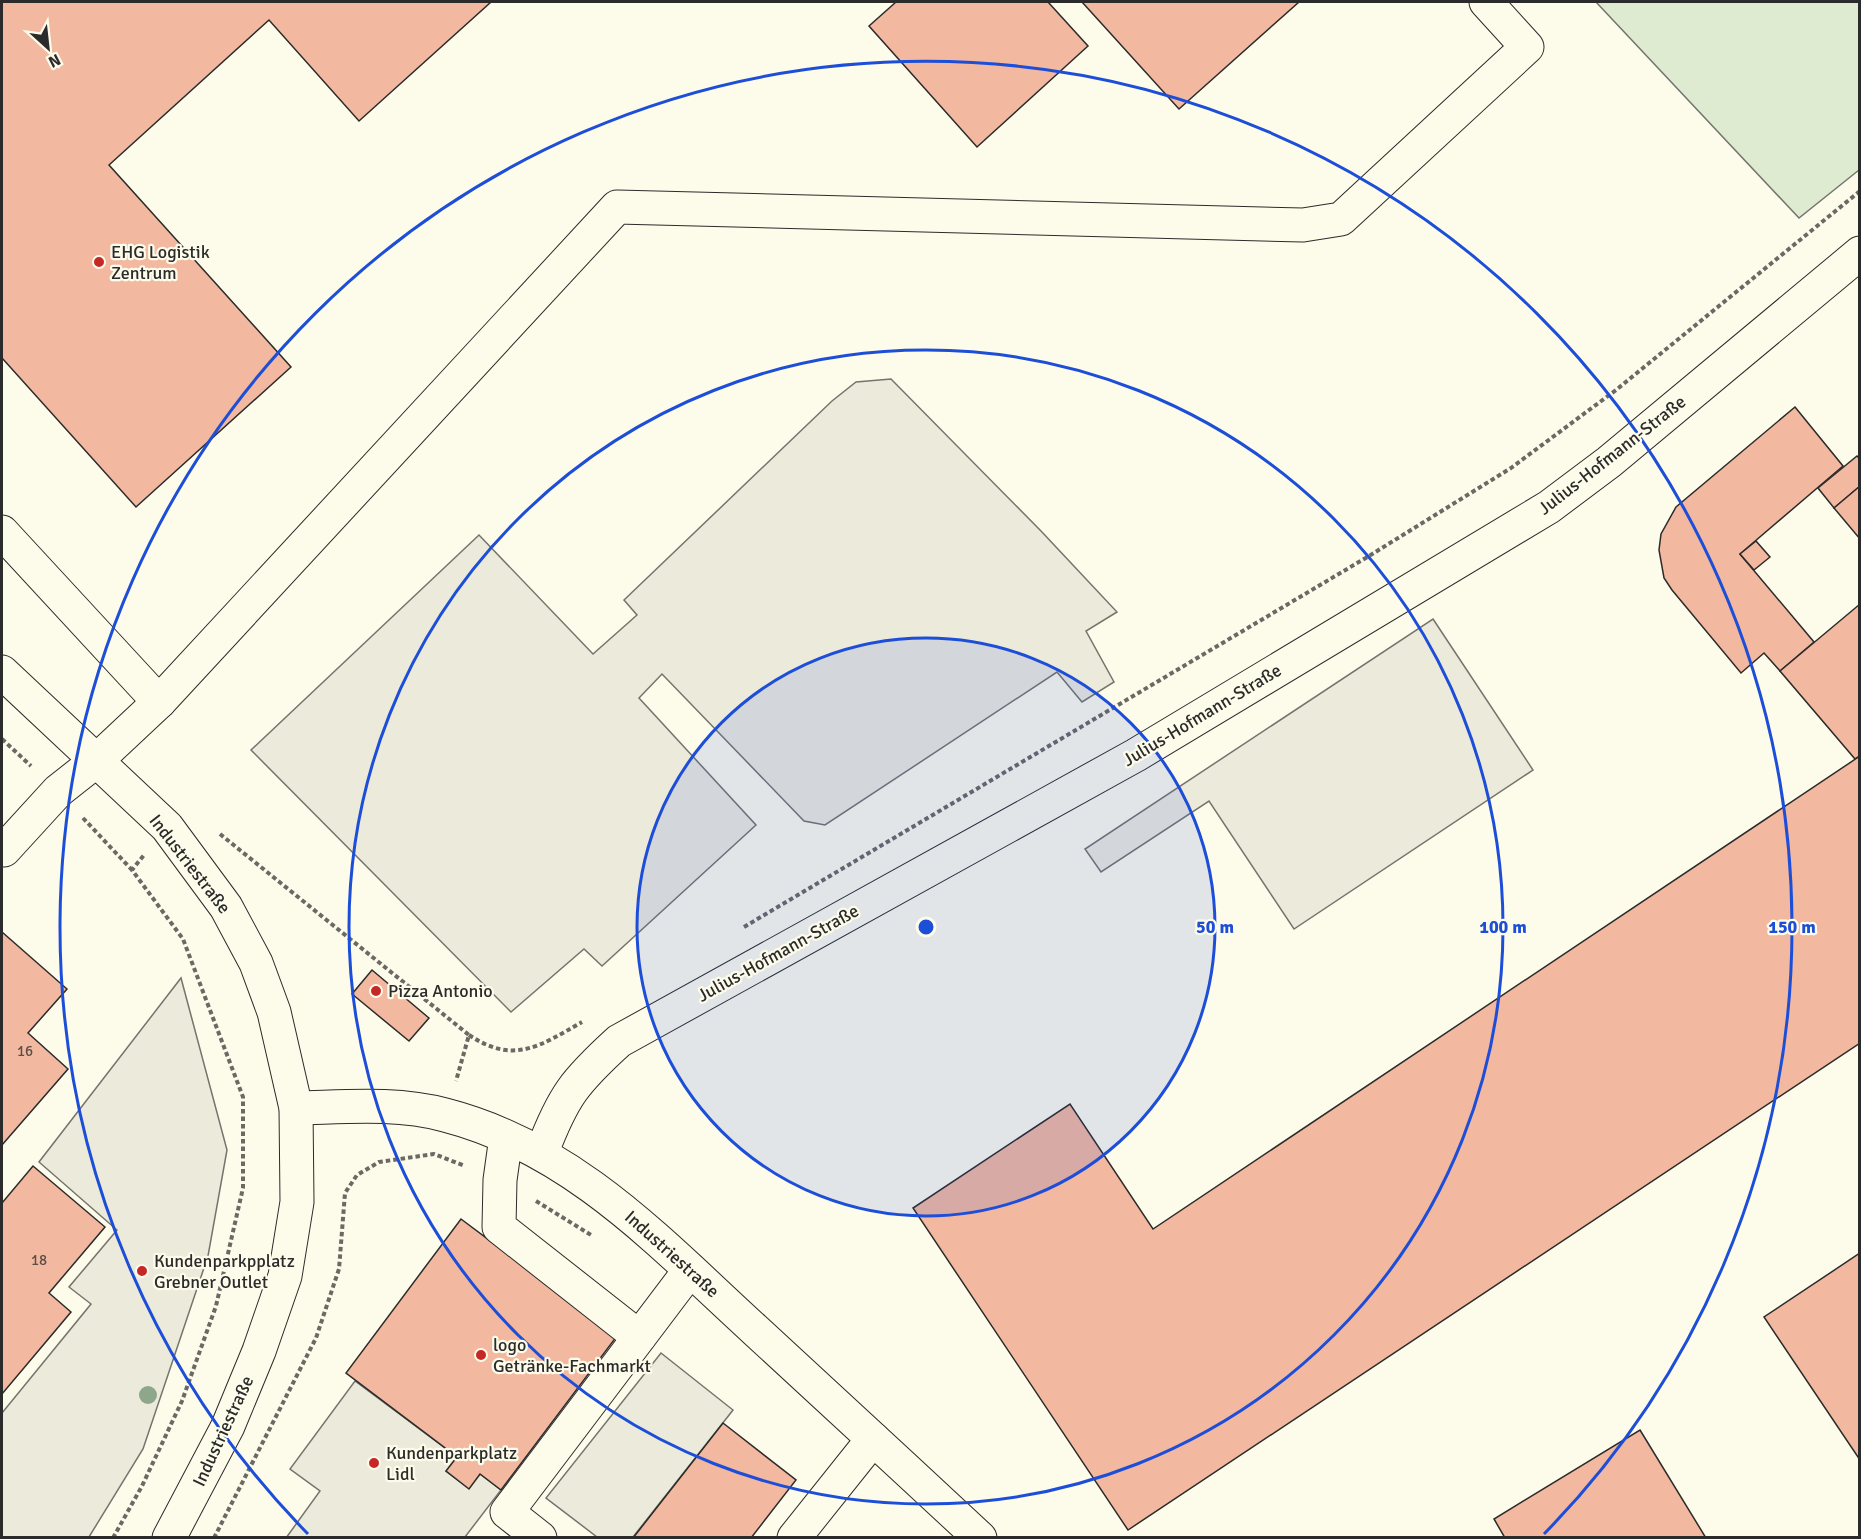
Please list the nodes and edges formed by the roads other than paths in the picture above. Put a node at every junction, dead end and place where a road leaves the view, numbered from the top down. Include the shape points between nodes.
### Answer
1 (1486, 2) edge
2 (1860, 253) edge
3 (2, 532) edge
4 (2, 672) edge
5 (159, 702) junction
6 (96, 760) junction
7 (4, 850) dead end
8 (296, 1108) junction
9 (506, 1137) junction
10 (542, 1152) junction
11 (690, 1270) junction
12 (639, 1337) junction
13 (873, 1439) junction
14 (169, 1538) edge
15 (540, 1538) edge
16 (794, 1538) edge
17 (980, 1538) edge

1 - 5 street via 1527,47 1341,219 1303,225 617,207
2 - 10 street, Julius-Hofmann-Straße via 1609,462 1549,507 1136,755 619,1041 582,1075 558,1110
3 - 5 street
4 - 6 street, Industriestraße
5 - 6 street
6 - 7 street via 58,791
6 - 8 street, Industriestraße via 166,827 226,907 256,963 274,1012
8 - 9 street, Industriestraße via 380,1105 446,1115
8 - 14 street, Industriestraße via 297,1202 285,1276 228,1426
9 - 10 street, Industriestraße
9 - 12 street via 499,1227
10 - 11 street, Industriestraße via 623,1209
11 - 12 street
11 - 13 street, Industriestraße
12 - 15 street via 507,1512
13 - 16 street
13 - 17 street, Industriestraße

